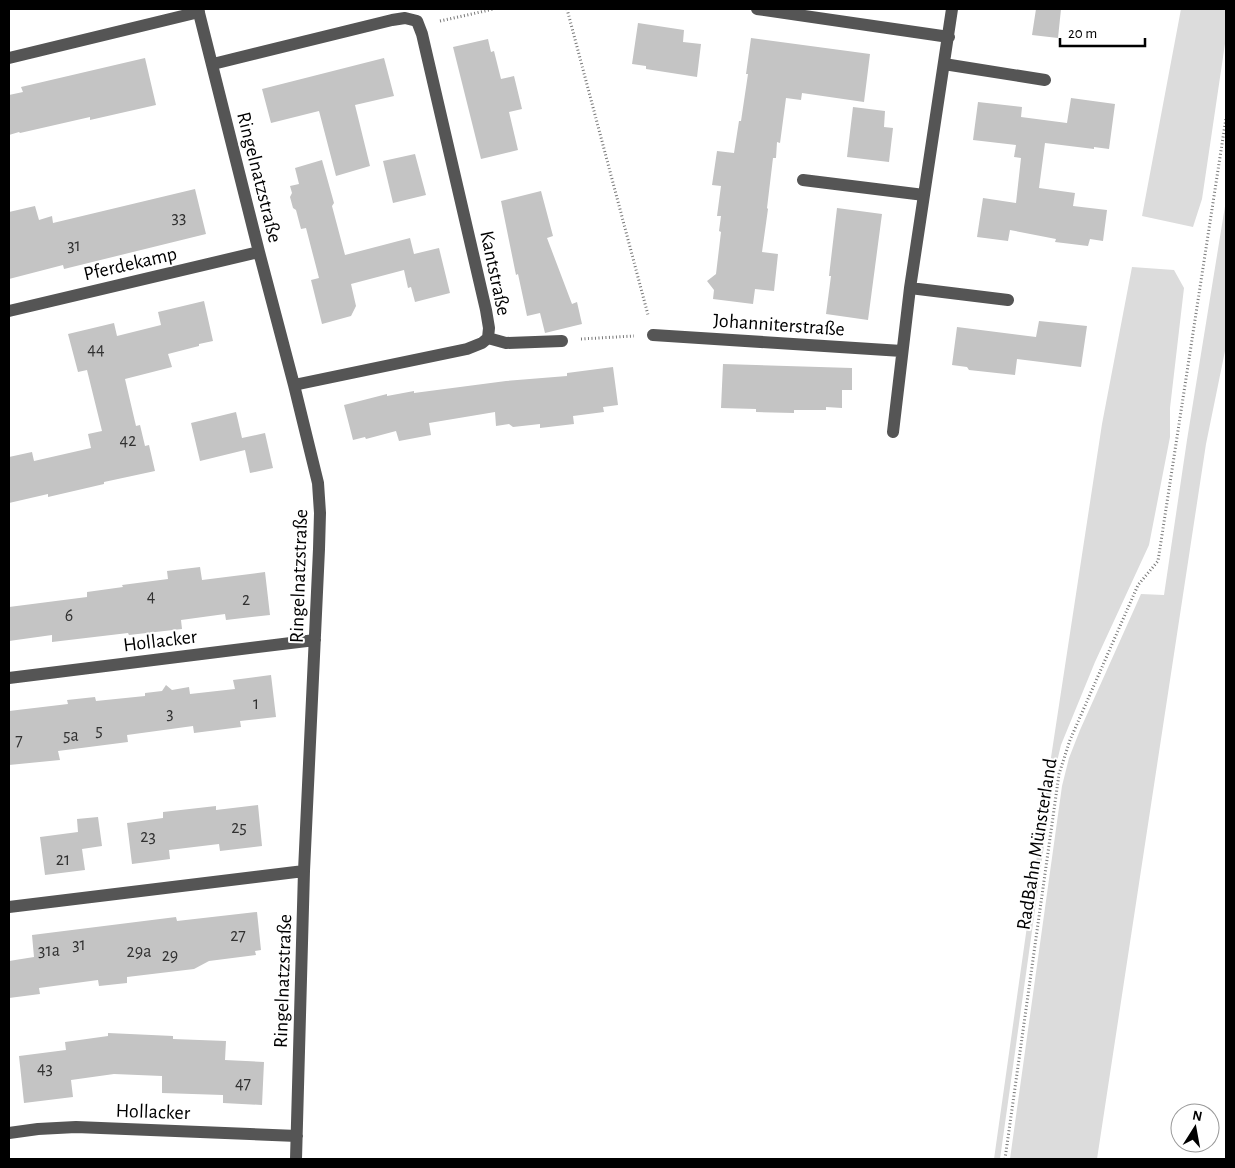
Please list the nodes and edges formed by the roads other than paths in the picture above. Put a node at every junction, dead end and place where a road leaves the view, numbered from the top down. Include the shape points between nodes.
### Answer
1 (757, 9) edge
2 (952, 9) edge
3 (199, 10) edge
4 (418, 15) edge
5 (949, 37) junction
6 (9, 58) edge
7 (213, 64) junction
8 (944, 64) junction
9 (1045, 80) dead end
10 (803, 180) dead end
11 (924, 196) junction
12 (259, 252) junction
13 (910, 288) junction
14 (1008, 300) dead end
15 (9, 311) edge
16 (653, 335) road end
17 (488, 338) junction
18 (562, 341) road end
19 (902, 351) junction
20 (294, 385) junction
21 (893, 432) dead end
22 (315, 640) junction
23 (9, 678) edge
24 (304, 871) junction
25 (9, 907) edge
26 (9, 1133) edge
27 (296, 1136) junction
28 (296, 1159) edge

1 - 5 street
2 - 5 street
3 - 6 street
3 - 7 street, Ringelnatzstraße
4 - 7 street
4 - 17 street, Kantstraße via 486,310
5 - 8 street
7 - 12 street, Ringelnatzstraße
8 - 9 street
8 - 11 street
10 - 11 street
11 - 13 street
12 - 15 street, Pferdekamp
12 - 20 street, Ringelnatzstraße
13 - 14 street
13 - 19 street
16 - 19 street, Johanniterstraße
17 - 18 street via 506,343
17 - 20 street, Kantstraße via 467,349
19 - 21 street
20 - 22 street, Ringelnatzstraße via 318,483 320,513
22 - 23 street, Hollacker
22 - 24 street, Ringelnatzstraße
24 - 25 street
24 - 27 street, Ringelnatzstraße
26 - 27 street, Hollacker via 76,1127
27 - 28 street, Ringelnatzstraße

